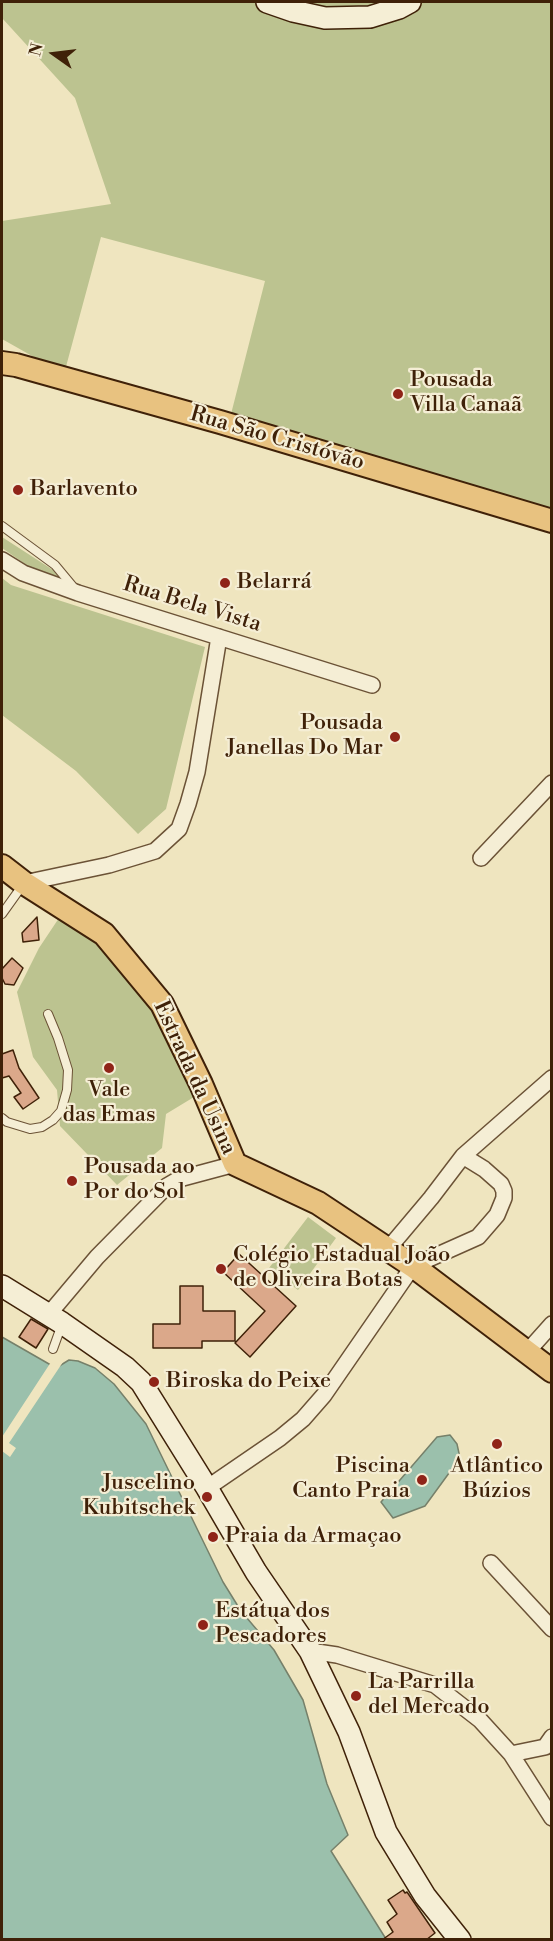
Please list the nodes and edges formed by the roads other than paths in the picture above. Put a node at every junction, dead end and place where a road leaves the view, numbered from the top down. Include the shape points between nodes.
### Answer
1 (267, 2) edge
2 (410, 2) edge
3 (2, 363) edge
4 (552, 521) edge
5 (2, 526) edge
6 (2, 560) edge
7 (78, 593) junction
8 (219, 637) junction
9 (372, 685) dead end
10 (552, 783) edge
11 (482, 858) dead end
12 (2, 866) edge
13 (24, 883) junction
14 (2, 914) edge
15 (48, 1014) dead end
16 (552, 1078) edge
17 (2, 1118) edge
18 (463, 1156) junction
19 (235, 1164) junction
20 (388, 1249) junction
21 (413, 1266) junction
22 (2, 1286) edge
23 (55, 1318) junction
24 (552, 1324) edge
25 (53, 1349) dead end
26 (526, 1352) junction
27 (552, 1371) edge
28 (207, 1488) junction
29 (491, 1563) dead end
30 (552, 1629) edge
31 (310, 1652) junction
32 (549, 1743) edge
33 (511, 1754) junction
34 (552, 1818) edge
35 (460, 1940) edge

1 - 2 street via 325,18 370,17
3 - 4 main road, Rua São Cristóvão via 220,422
5 - 7 lane via 56,565
6 - 7 street, Rua Bela Vista via 23,573
7 - 8 street, Rua Bela Vista
8 - 9 street, Rua Bela Vista
8 - 13 street via 197,772 178,829 155,851
10 - 11 street
12 - 13 main road, Estrada da Usina
13 - 14 lane
13 - 19 main road, Estrada da Usina via 104,934 162,1004
15 - 17 lane via 68,1070 61,1111 42,1127 30,1129
16 - 18 street
18 - 20 street
18 - 21 street via 501,1184 503,1203 478,1238
19 - 20 main road, Estrada da Usina via 318,1203
19 - 23 street via 167,1185 97,1257
20 - 21 main road, Estrada da Usina
21 - 26 main road, Estrada da Usina
21 - 28 street via 324,1395 303,1419
22 - 23 street
23 - 25 lane
23 - 28 street via 141,1382
24 - 26 street
26 - 27 main road, Estrada da Usina
28 - 31 street via 256,1572
29 - 30 street
31 - 33 street via 338,1655 435,1684 480,1720
31 - 35 street via 349,1731 386,1832 425,1896
32 - 33 street
33 - 34 street

